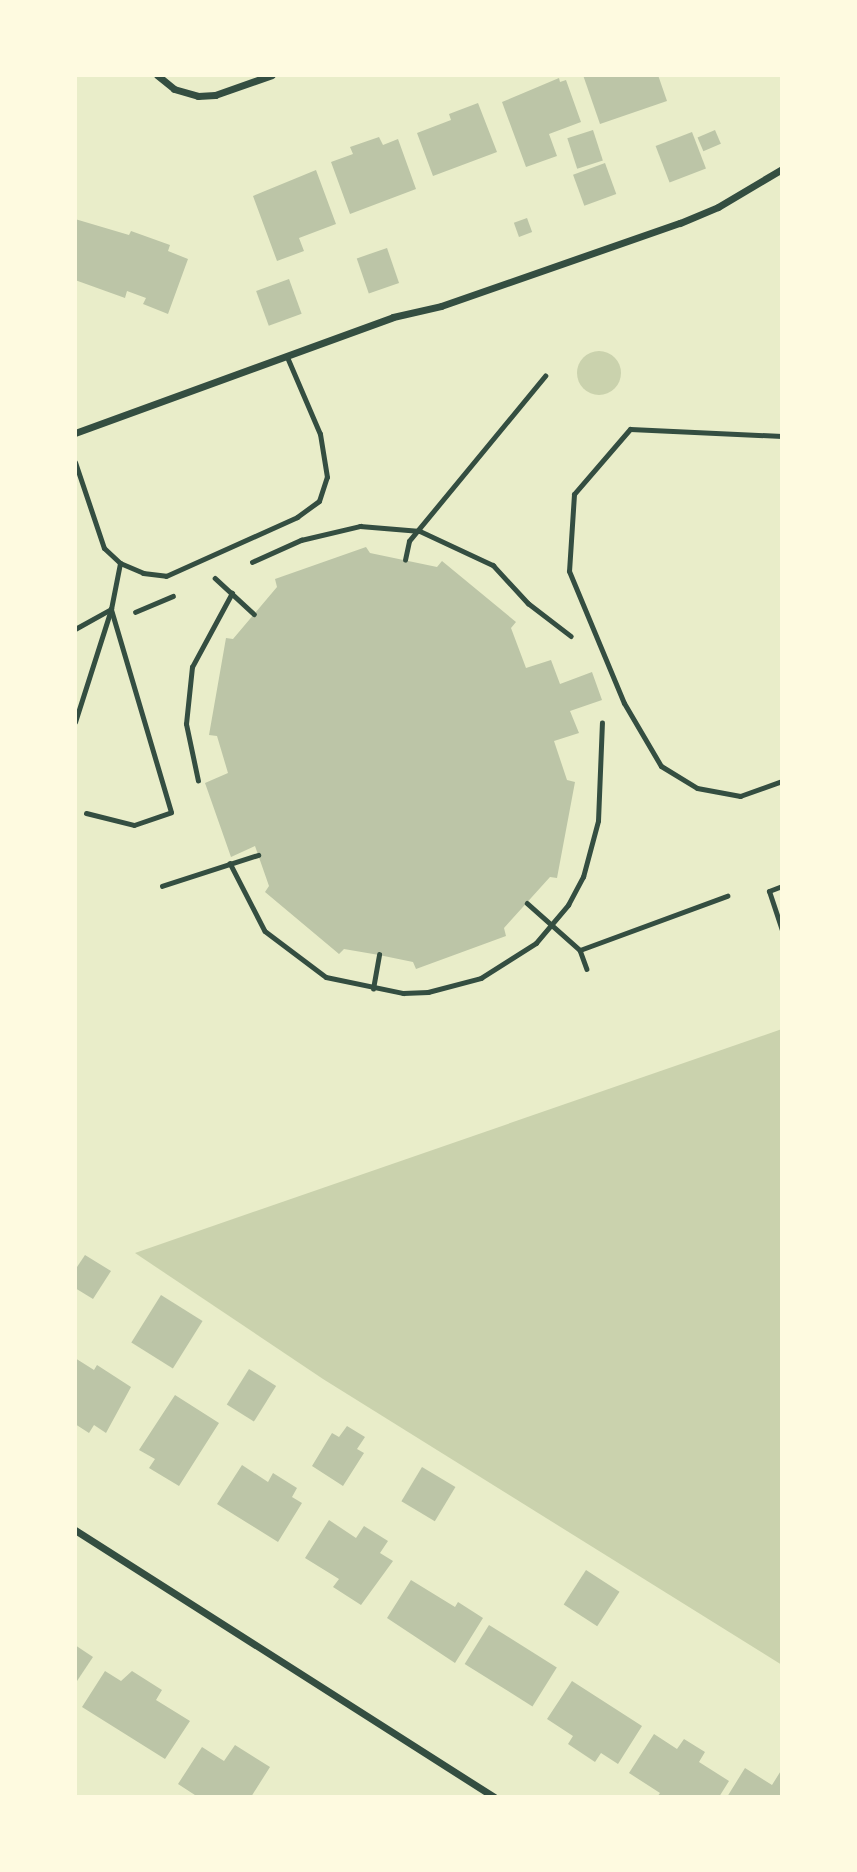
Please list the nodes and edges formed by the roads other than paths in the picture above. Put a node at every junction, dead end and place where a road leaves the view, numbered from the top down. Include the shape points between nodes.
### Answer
1 (157, 75) edge
2 (272, 75) edge
3 (782, 169) edge
4 (287, 357) junction
5 (75, 433) edge
6 (782, 436) edge
7 (75, 461) edge
8 (120, 563) junction
9 (111, 609) junction
10 (75, 629) edge
11 (75, 722) edge
12 (782, 781) edge
13 (86, 813) dead end
14 (782, 886) edge
15 (782, 930) edge
16 (75, 1530) edge
17 (494, 1797) edge

1 - 2 street via 186,94 215,95
3 - 4 street via 718,207 680,223 441,306 393,317
4 - 5 street
4 - 8 lane via 320,434 327,477 319,501 297,517 166,576
6 - 12 lane via 630,429 574,494 569,571 624,703 661,766 697,788 740,796
7 - 8 lane via 103,548
8 - 9 lane
9 - 10 lane
9 - 11 lane
9 - 13 lane via 171,812 134,825
14 - 15 lane via 769,891
16 - 17 street

